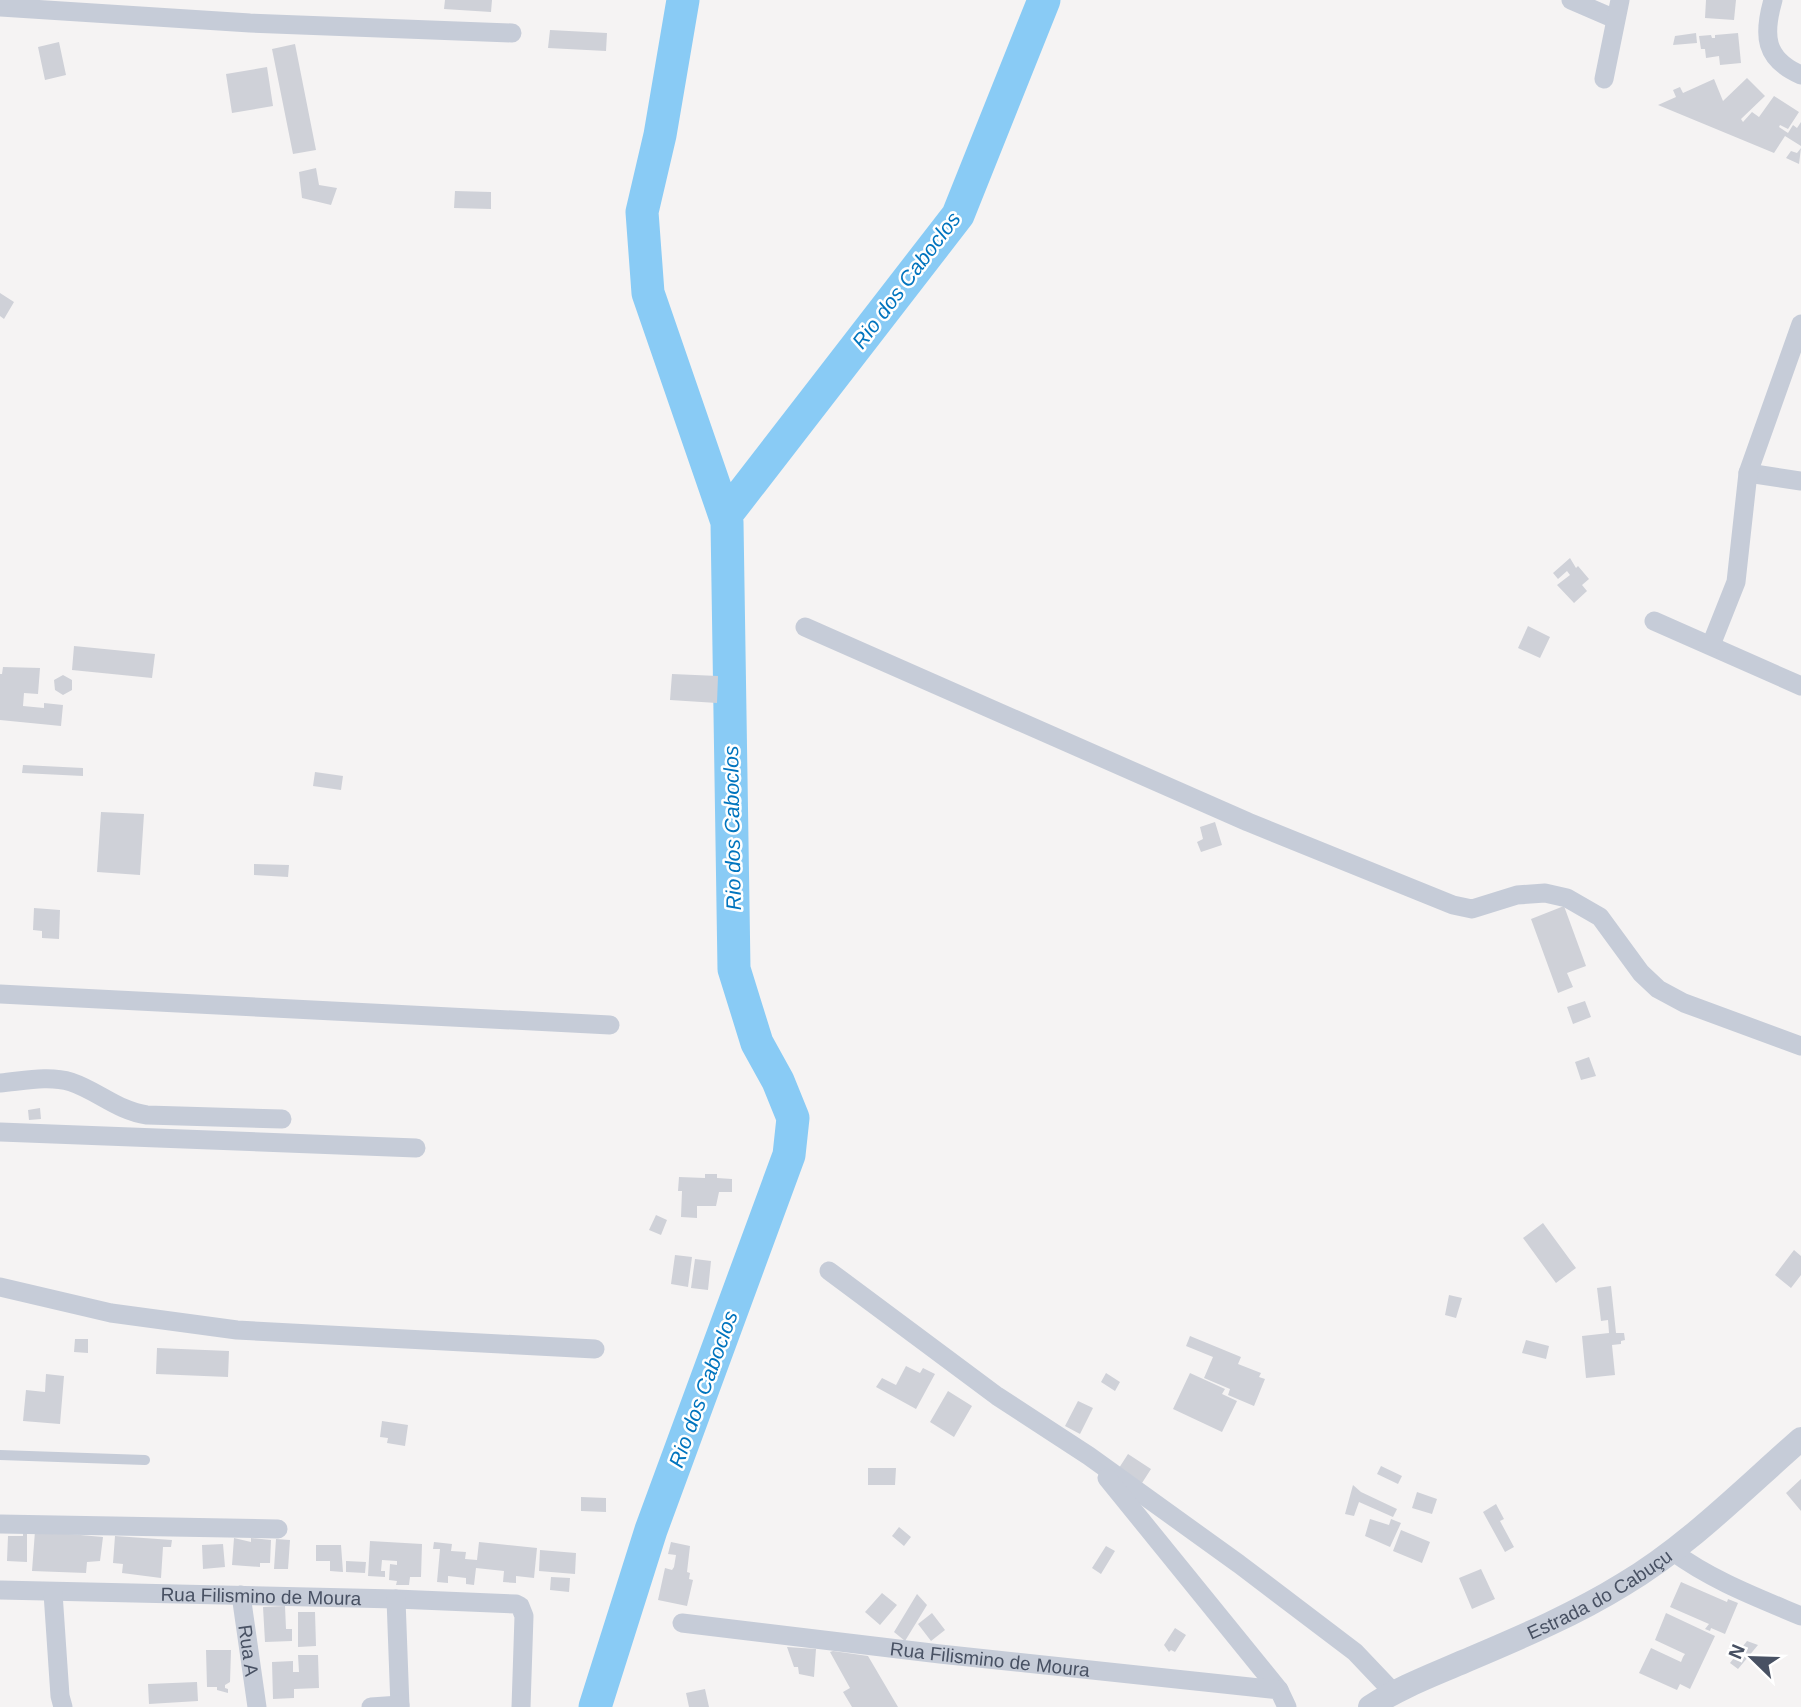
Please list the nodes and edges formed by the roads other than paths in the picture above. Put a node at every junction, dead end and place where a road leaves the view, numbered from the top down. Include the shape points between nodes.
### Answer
1 (1571, 0) edge
2 (1773, 0) edge
3 (0, 6) edge
4 (1618, 10) edge
5 (512, 33) dead end
6 (1801, 75) edge
7 (1604, 79) dead end
8 (1801, 324) edge
9 (1748, 473) junction
10 (1801, 481) edge
11 (1654, 621) dead end
12 (804, 627) dead end
13 (1711, 645) junction
14 (1801, 686) edge
15 (0, 994) edge
16 (610, 1025) dead end
17 (1801, 1046) edge
18 (0, 1083) edge
19 (282, 1119) dead end
20 (0, 1132) edge
21 (416, 1148) dead end
22 (829, 1271) dead end
23 (0, 1287) edge
24 (595, 1349) dead end
25 (1801, 1439) edge
26 (0, 1455) edge
27 (1089, 1456) junction
28 (145, 1460) dead end
29 (0, 1524) edge
30 (278, 1529) dead end
31 (1672, 1551) junction
32 (0, 1590) edge
33 (53, 1592) junction
34 (241, 1595) junction
35 (396, 1599) junction
36 (1801, 1616) edge
37 (682, 1623) dead end
38 (1393, 1692) junction
39 (1283, 1698) edge
40 (400, 1706) edge
41 (63, 1707) edge
42 (257, 1707) edge
43 (371, 1707) edge
44 (521, 1707) edge
45 (1370, 1707) edge

1 - 4 street
2 - 6 street via 1767,39 1785,68
3 - 5 street via 250,23
4 - 7 street
8 - 9 street
9 - 10 street
9 - 13 street via 1736,582
11 - 13 street
12 - 17 street via 1248,822 1453,905 1472,909 1517,895 1545,893 1567,898 1600,918 1658,989
13 - 14 street
15 - 16 street
18 - 19 street via 57,1079 130,1112 147,1115
20 - 21 street
22 - 27 street via 997,1396
23 - 24 street via 111,1313 237,1330
25 - 31 street, Estrada do Cabuçu
26 - 28 lane
27 - 38 street via 1355,1652
27 - 39 street
29 - 30 street
31 - 36 street via 1723,1583
31 - 38 street, Estrada do Cabuçu via 1572,1612
32 - 33 street, Rua Filismino de Moura
33 - 34 street, Rua Filismino de Moura
33 - 41 street
34 - 35 street, Rua Filismino de Moura
34 - 42 street, Rua A
35 - 40 street
35 - 44 street, Rua Filismino de Moura via 520,1606 524,1616
37 - 39 street, Rua Filismino de Moura
38 - 45 street, Estrada do Cabuçu
40 - 43 street

